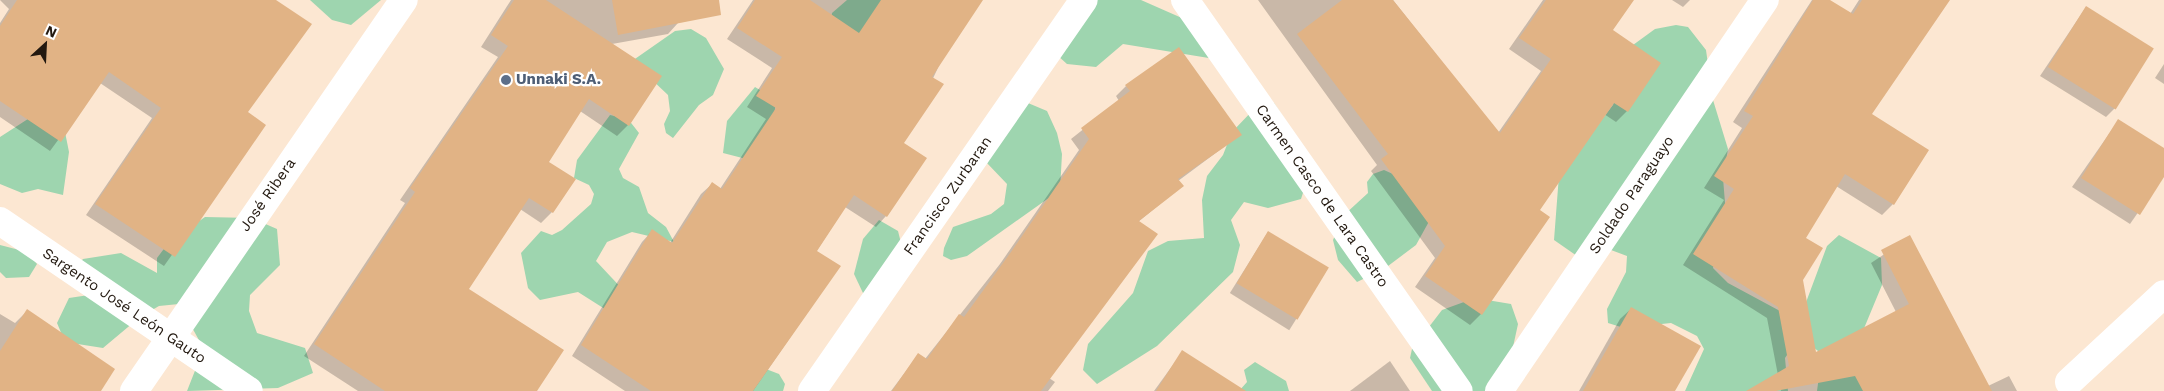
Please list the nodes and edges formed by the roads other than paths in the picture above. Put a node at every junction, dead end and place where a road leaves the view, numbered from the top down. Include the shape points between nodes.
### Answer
1 (404, 0) edge
2 (1084, 0) edge
3 (1185, 0) edge
4 (1765, 0) edge
5 (0, 221) edge
6 (2164, 294) edge
7 (170, 337) junction
8 (2069, 382) dead end
9 (134, 391) edge
10 (249, 391) edge
11 (812, 391) edge
12 (1460, 391) edge
13 (1499, 391) edge

1 - 7 street, José Ribera
2 - 11 street, Francisco Zurbaran
3 - 12 street, Carmen Casco de Lara Castro
4 - 13 street, Soldado Paraguayo
5 - 7 street, Sargento José León Gauto
6 - 8 street
7 - 9 street, José Ribera
7 - 10 street, Sargento José León Gauto

